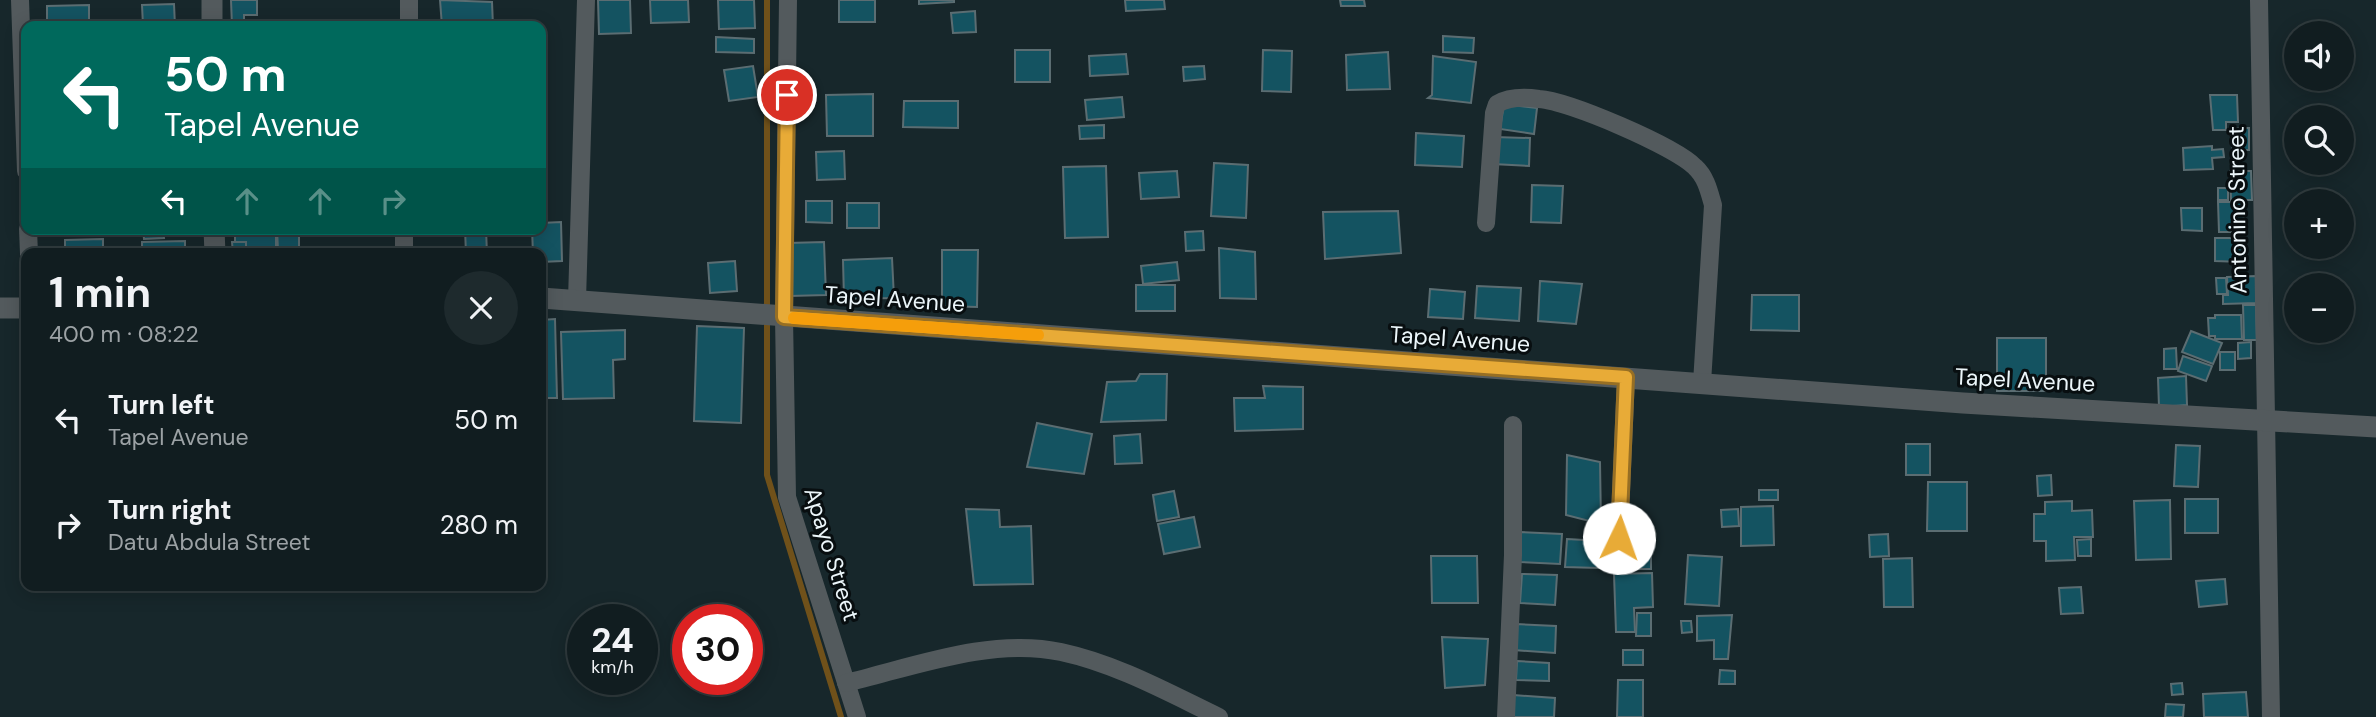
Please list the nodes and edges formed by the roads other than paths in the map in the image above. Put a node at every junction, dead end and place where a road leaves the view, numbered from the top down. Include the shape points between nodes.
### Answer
1 (20, 0) edge
2 (212, 0) edge
3 (409, 0) edge
4 (586, 0) edge
5 (789, 0) edge
6 (2259, 0) edge
7 (212, 21) edge
8 (409, 21) edge
9 (21, 28) edge
10 (1486, 223) dead end
11 (546, 298) edge
12 (577, 300) junction
13 (21, 307) edge
14 (0, 308) edge
15 (784, 317) junction
16 (1626, 377) junction
17 (1702, 383) junction
18 (2265, 419) junction
19 (1513, 425) dead end
20 (2376, 427) edge
21 (1619, 538) dead end
22 (846, 683) junction
23 (857, 717) edge
24 (1220, 717) edge
25 (1506, 717) edge
26 (2272, 717) edge

1 - 9 street
2 - 7 street
3 - 8 street
4 - 12 street
5 - 15 street, Apayo Street
6 - 18 street, Antonino Street
10 - 17 street via 1494,113 1504,100 1540,99 1567,105 1680,155 1697,168 1713,205
11 - 12 street, Tapel Avenue
12 - 15 street, Tapel Avenue
13 - 14 street
15 - 16 street, Tapel Avenue
15 - 22 street, Apayo Street via 787,497
16 - 17 street, Tapel Avenue
16 - 21 street
17 - 18 street, Tapel Avenue
18 - 20 street, Tapel Avenue
18 - 26 street, Antonino Street
19 - 25 street
22 - 23 street, Apayo Street
22 - 24 street via 999,649 1060,652 1097,663

